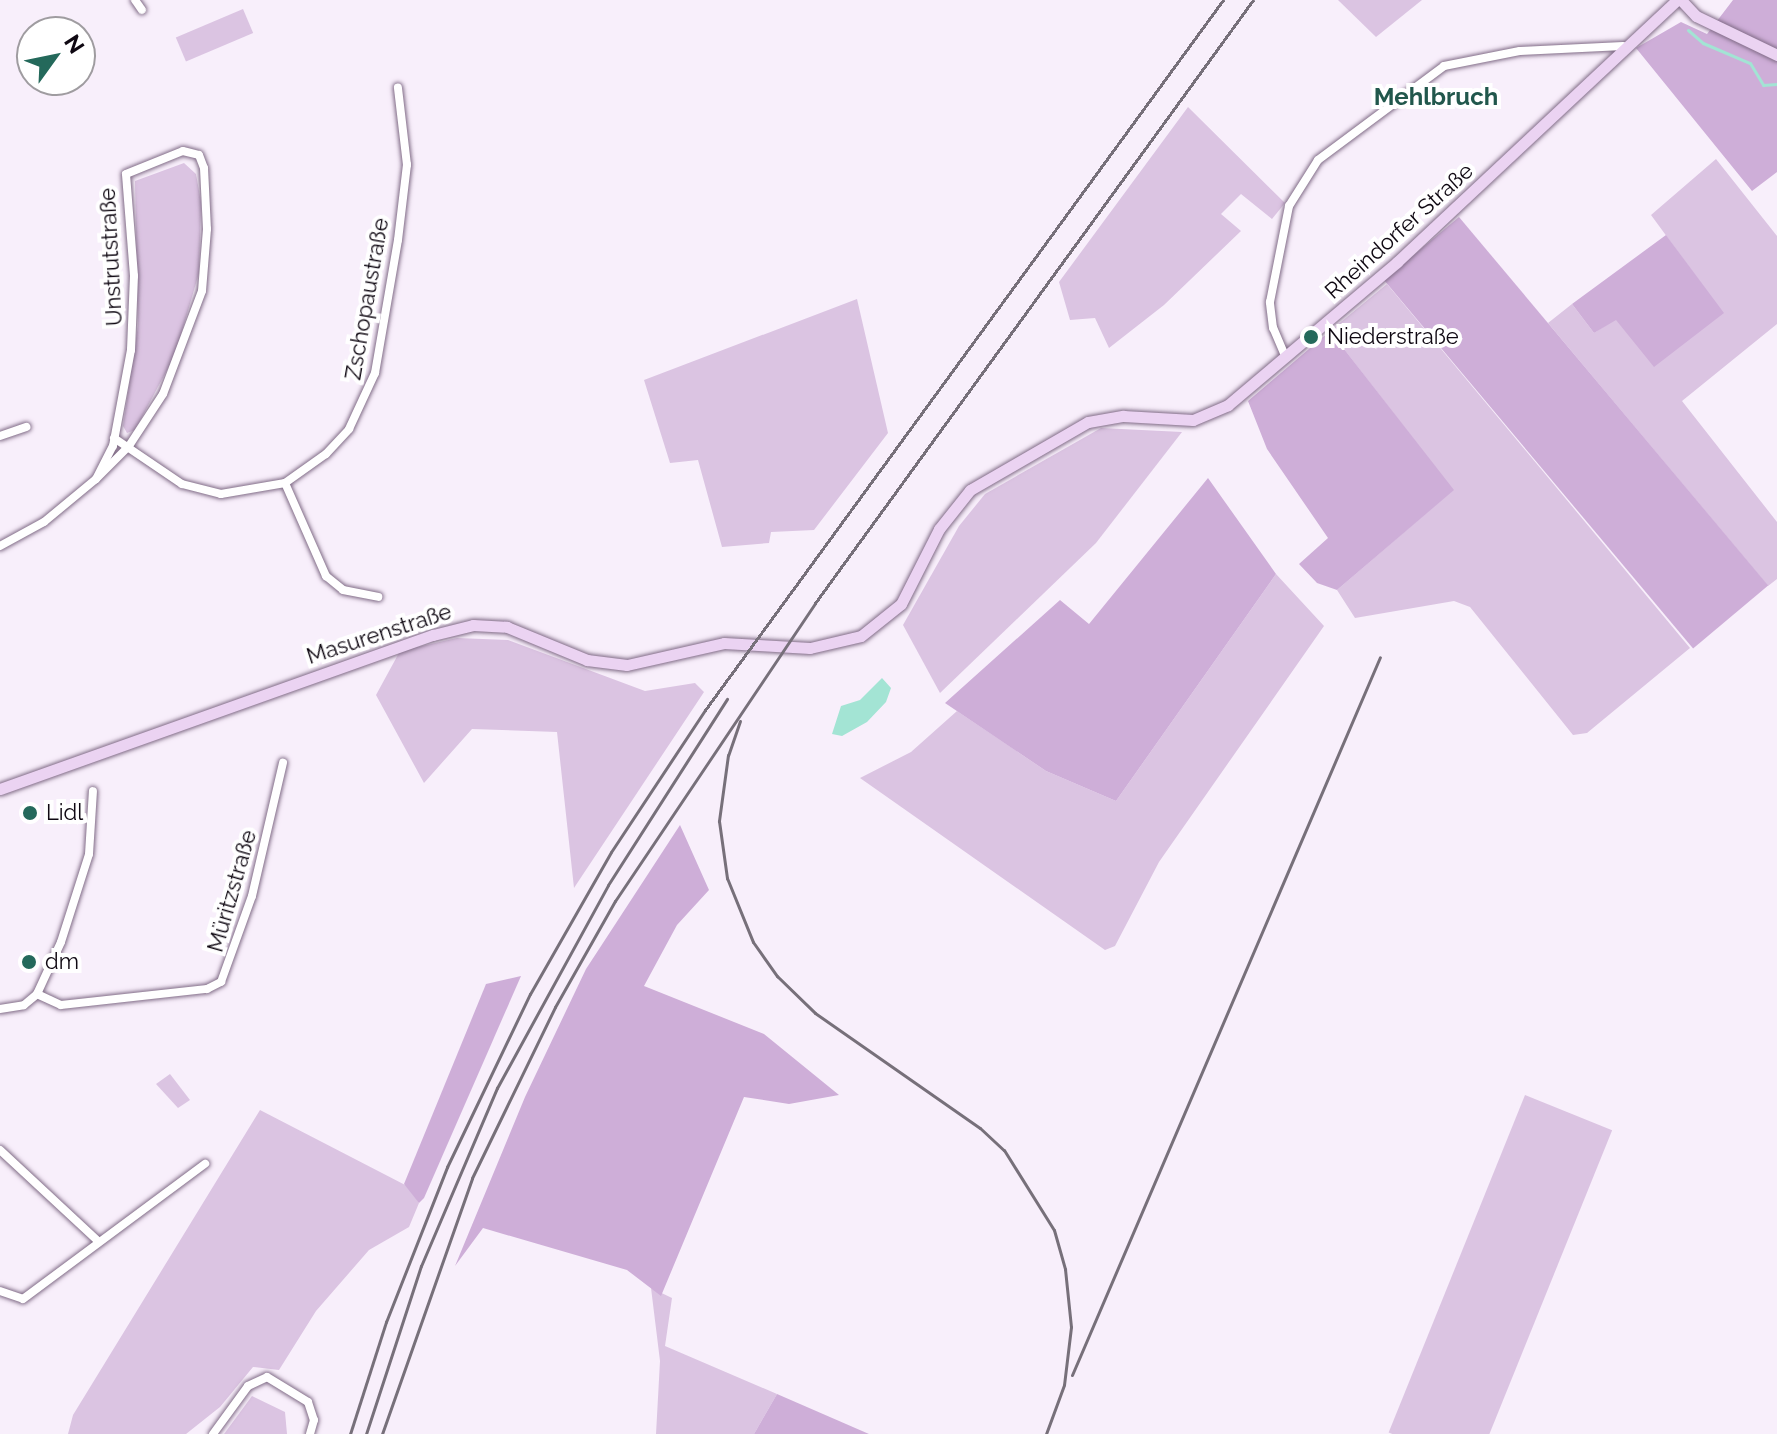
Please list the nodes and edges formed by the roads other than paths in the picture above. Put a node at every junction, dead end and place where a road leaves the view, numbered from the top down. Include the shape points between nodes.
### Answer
1 (135, 0) edge
2 (1679, 0) edge
3 (142, 10) dead end
4 (1623, 46) junction
5 (1777, 55) edge
6 (398, 88) dead end
7 (1286, 358) junction
8 (1114, 416) joint
9 (26, 427) dead end
10 (0, 436) edge
11 (114, 438) junction
12 (129, 446) junction
13 (96, 479) junction
14 (285, 483) junction
15 (0, 546) edge
16 (378, 597) dead end
17 (283, 763) dead end
18 (0, 789) edge
19 (93, 791) dead end
20 (37, 994) junction
21 (0, 1009) edge
22 (0, 1150) edge
23 (205, 1164) dead end
24 (99, 1242) junction
25 (0, 1291) edge
26 (213, 1434) edge
27 (310, 1434) edge

1 - 3 street
2 - 4 main road, Rheindorfer Straße
2 - 5 main road via 1696,16
4 - 7 main road, Rheindorfer Straße via 1511,158
4 - 7 street via 1520,51 1444,66 1318,160 1289,206 1270,302 1273,328
6 - 14 street, Zschopaustraße via 407,165 375,373 349,429 326,454
7 - 8 main road, Rheindorfer Straße via 1202,419
8 - 18 main road, Masurenstraße via 1076,428 970,490 939,529 901,604 881,624 847,642 810,648 724,643 647,663 611,665 507,627 463,627
9 - 10 street
11 - 12 street, Zschopaustraße
11 - 12 street, Unstrutstraße via 128,376 135,305 126,174 192,151 203,164 208,197 202,291 169,381
11 - 13 street, Unstrutstraße
12 - 13 street, Unstrutstraße
12 - 14 street, Zschopaustraße via 167,476 202,491 236,494
13 - 15 street, Unstrutstraße via 44,522
14 - 16 street via 326,576 343,590
17 - 20 street, Müritzstraße via 256,881 221,982 207,989 61,1005
19 - 20 street via 96,807 80,886
20 - 21 street via 24,1005
22 - 24 street
23 - 24 street
24 - 25 street via 23,1299
26 - 27 street via 248,1386 267,1377 308,1402 314,1420

